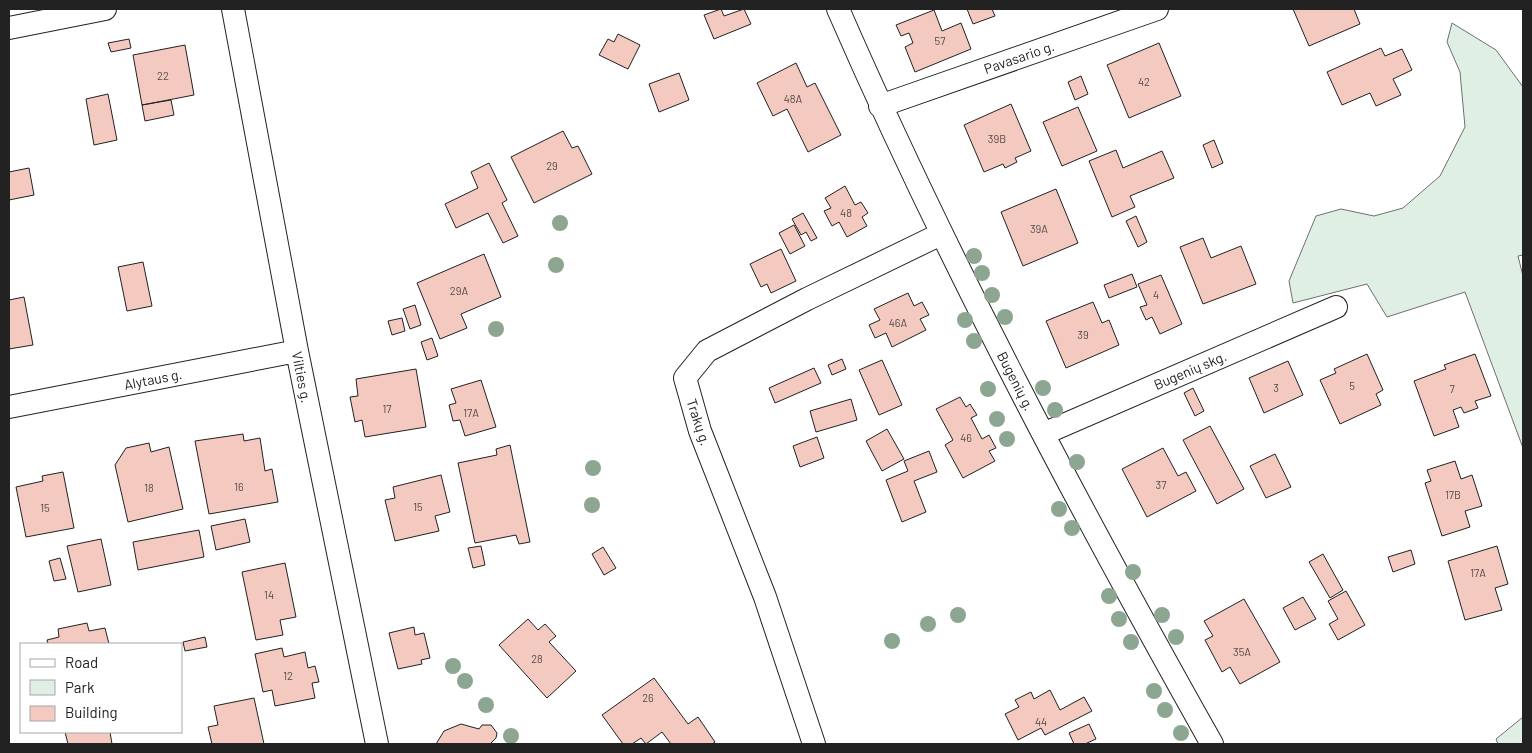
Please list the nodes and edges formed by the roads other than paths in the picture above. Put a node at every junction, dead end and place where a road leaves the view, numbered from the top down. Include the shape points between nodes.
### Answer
1 (105, 9) edge
2 (233, 9) edge
3 (838, 9) edge
4 (1157, 9) edge
5 (9, 28) edge
6 (880, 106) junction
7 (941, 234) junction
8 (1336, 307) dead end
9 (297, 351) junction
10 (9, 406) edge
11 (1043, 434) junction
12 (377, 744) edge
13 (814, 744) edge
14 (1212, 744) edge

1 - 5 street
2 - 9 street, Vilties g.
3 - 6 street, Bugenių g.
4 - 6 street, Pavasario g.
6 - 7 street, Bugenių g.
7 - 11 street, Bugenių g.
7 - 13 street, Trakų g. via 707,351 685,378 700,431 765,597
8 - 11 street, Bugenių skg.
9 - 10 street, Alytaus g.
9 - 12 street, Vilties g.
11 - 14 street, Bugenių g. via 1105,553

